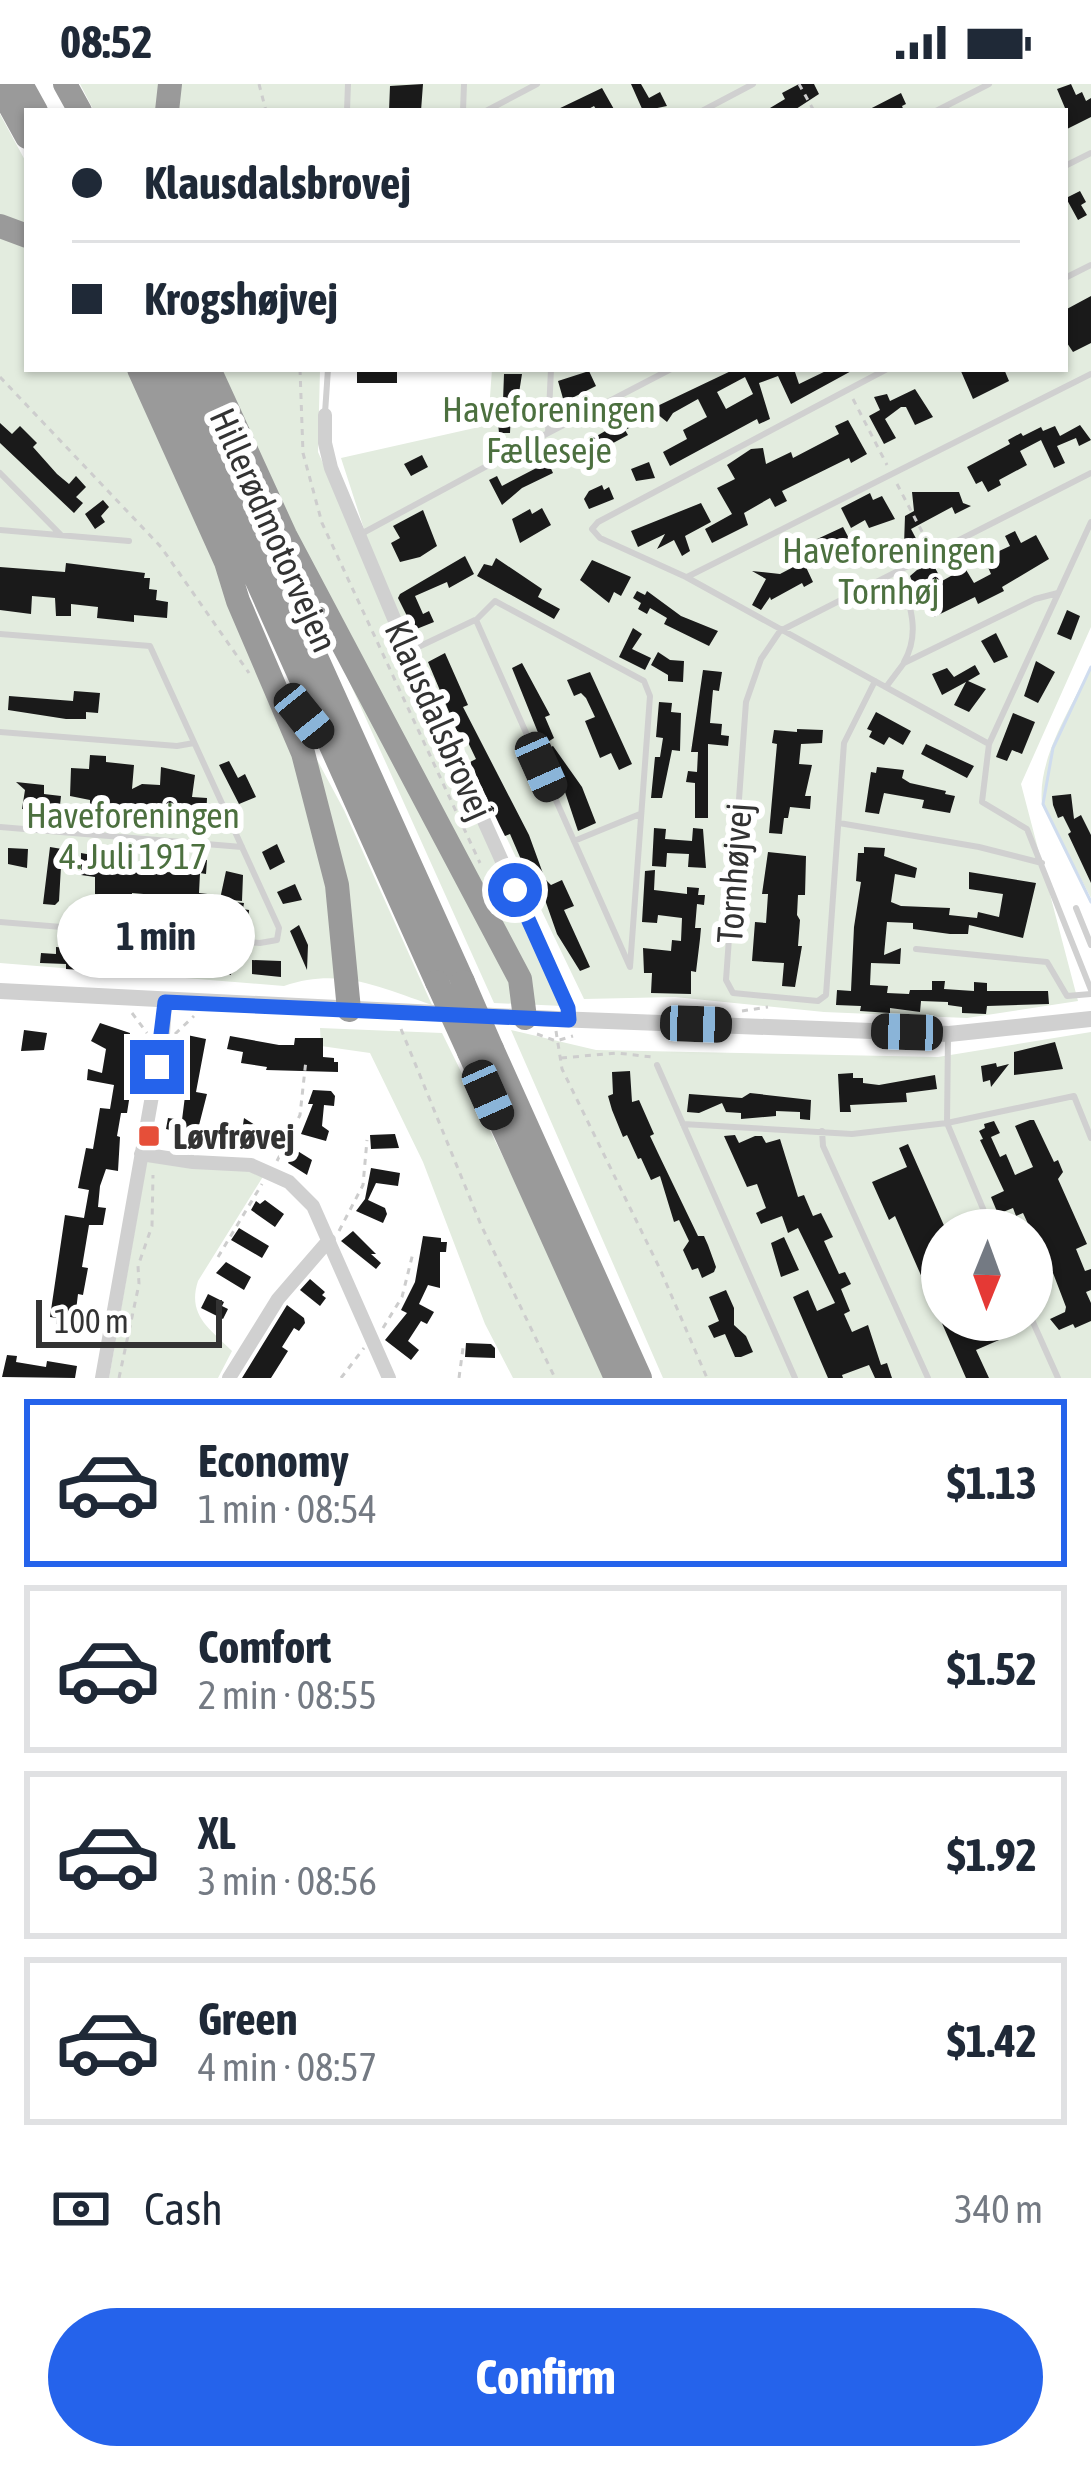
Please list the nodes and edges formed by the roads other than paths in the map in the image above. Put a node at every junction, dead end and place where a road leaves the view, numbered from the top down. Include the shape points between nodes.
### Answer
1 (537, 84) edge
2 (753, 84) edge
3 (989, 84) edge
4 (0, 88) edge
5 (492, 108) edge
6 (708, 108) edge
7 (942, 108) edge
8 (24, 132) edge
9 (141, 372) edge
10 (163, 372) edge
11 (187, 372) edge
12 (210, 372) edge
13 (328, 372) edge
14 (550, 372) edge
15 (646, 372) edge
16 (665, 372) edge
17 (881, 372) edge
18 (1091, 374) edge
19 (650, 380) junction
20 (325, 416) joint
21 (548, 434) junction
22 (0, 473) edge
23 (1091, 473) edge
24 (1091, 522) edge
25 (0, 530) edge
26 (61, 535) junction
27 (285, 536) junction
28 (359, 536) junction
29 (130, 541) dead end
30 (226, 562) junction
31 (899, 568) junction
32 (686, 577) junction
33 (1058, 593) junction
34 (476, 620) junction
35 (780, 631) junction
36 (0, 634) edge
37 (408, 652) junction
38 (904, 663) junction
39 (875, 680) junction
40 (886, 687) junction
41 (0, 731) edge
42 (194, 743) junction
43 (988, 744) junction
44 (335, 754) junction
45 (374, 787) junction
46 (640, 814) junction
47 (839, 823) junction
48 (0, 827) edge
49 (574, 841) junction
50 (243, 847) junction
51 (1043, 863) junction
52 (1076, 908) dead end
53 (0, 922) edge
54 (1083, 929) junction
55 (1070, 933) junction
56 (1091, 945) edge
57 (916, 949) dead end
58 (450, 982) junction
59 (0, 992) edge
60 (1091, 992) edge
61 (165, 1002) junction
62 (349, 1010) junction
63 (525, 1018) junction
64 (1091, 1019) edge
65 (562, 1025) junction
66 (949, 1034) junction
67 (481, 1050) junction
68 (657, 1065) road end
69 (947, 1123) junction
70 (683, 1124) junction
71 (822, 1131) junction
72 (1091, 1138) edge
73 (147, 1154) junction
74 (983, 1209) edge
75 (329, 1240) junction
76 (1041, 1341) edge
77 (102, 1378) edge
78 (229, 1378) edge
79 (389, 1378) edge
80 (616, 1378) edge
81 (640, 1378) edge
82 (795, 1378) edge
83 (928, 1378) edge
84 (1058, 1378) edge

1 - 5 lane
2 - 6 lane
3 - 7 lane
4 - 8 highway
9 - 30 highway
10 - 44 highway, Hillerødmotorvejen
11 - 45 highway, Hillerødmotorvejen
12 - 27 highway
13 - 20 lane
14 - 21 lane
15 - 19 lane
16 - 19 lane
17 - 32 lane via 592,529
18 - 32 lane
19 - 21 lane
20 - 28 street, Klausdalsbrovej via 332,468
21 - 28 lane
22 - 26 lane
23 - 31 lane
24 - 33 lane
25 - 26 lane
26 - 29 lane
27 - 45 highway via 366,737
27 - 63 highway via 520,980
28 - 37 street, Klausdalsbrovej
30 - 44 highway via 304,716
30 - 62 highway via 325,828
31 - 35 lane
31 - 38 lane via 914,645
32 - 35 lane
33 - 38 lane
33 - 43 lane
34 - 37 lane
34 - 46 lane via 495,602 644,681 650,696
34 - 49 lane
35 - 39 lane
35 - 47 lane, Tornhøjvej via 746,703 726,980 733,993 818,1001 826,994
36 - 42 lane via 150,646
37 - 65 street, Klausdalsbrovej via 568,1008
38 - 40 lane
39 - 40 lane
39 - 47 lane via 845,738
40 - 43 lane
41 - 42 lane
42 - 50 lane
43 - 51 lane via 982,802 1027,829
44 - 58 highway, Hillerødmotorvejen
45 - 58 highway, Hillerødmotorvejen
46 - 49 lane
46 - 49 lane via 630,967
47 - 51 lane
48 - 50 lane
50 - 53 lane via 277,940
51 - 55 lane
52 - 54 lane
54 - 55 lane
54 - 56 lane
55 - 60 lane
57 - 60 lane via 1048,962 1067,996
58 - 67 highway, Hillerødmotorvejen, bridge
59 - 61 street
61 - 62 street
61 - 73 street
62 - 63 street
63 - 65 street
64 - 66 street
65 - 66 street
66 - 69 lane
67 - 80 highway, Hillerødmotorvejen
67 - 81 highway, Hillerødmotorvejen
68 - 70 lane
69 - 71 lane
69 - 72 lane via 1074,1096
69 - 74 lane
70 - 71 lane
70 - 82 lane
71 - 83 lane
73 - 75 street via 270,1172 313,1206
73 - 77 street
75 - 78 street via 278,1299
75 - 79 street
76 - 84 lane

